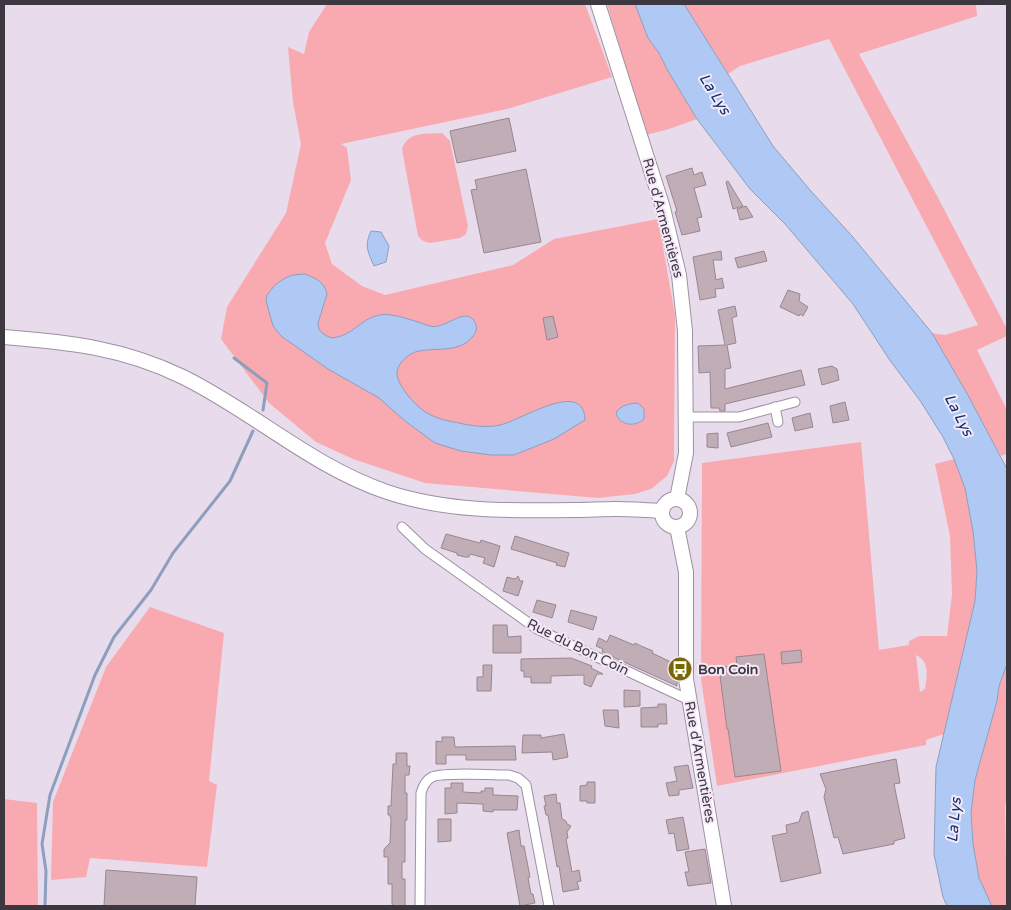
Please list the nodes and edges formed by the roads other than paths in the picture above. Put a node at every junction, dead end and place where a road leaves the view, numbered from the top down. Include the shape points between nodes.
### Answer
1 (598, 4) edge
2 (4, 337) edge
3 (795, 402) dead end
4 (775, 407) junction
5 (686, 417) junction
6 (778, 422) dead end
7 (677, 498) junction
8 (661, 511) junction
9 (402, 527) dead end
10 (677, 527) junction
11 (689, 700) junction
12 (420, 906) edge
13 (549, 906) edge
14 (724, 906) edge

1 - 5 main road, Rue d'Armentières via 672,242 684,314
2 - 8 main road via 87,345 152,364 205,389 335,470 416,500 489,510
3 - 4 street
4 - 5 street via 739,417
4 - 6 street
5 - 7 main road, Rue d'Armentières via 685,460
7 - 8 main road via 667,502
7 - 10 main road via 685,502 690,511 687,522
8 - 10 main road via 666,523
9 - 11 street, Rue du Bon Coin via 425,549 533,626
10 - 11 main road, Rue d'Armentières via 686,572 685,666
11 - 14 main road, Rue d'Armentières
12 - 13 street via 421,792 428,780 440,775 509,775 526,785

